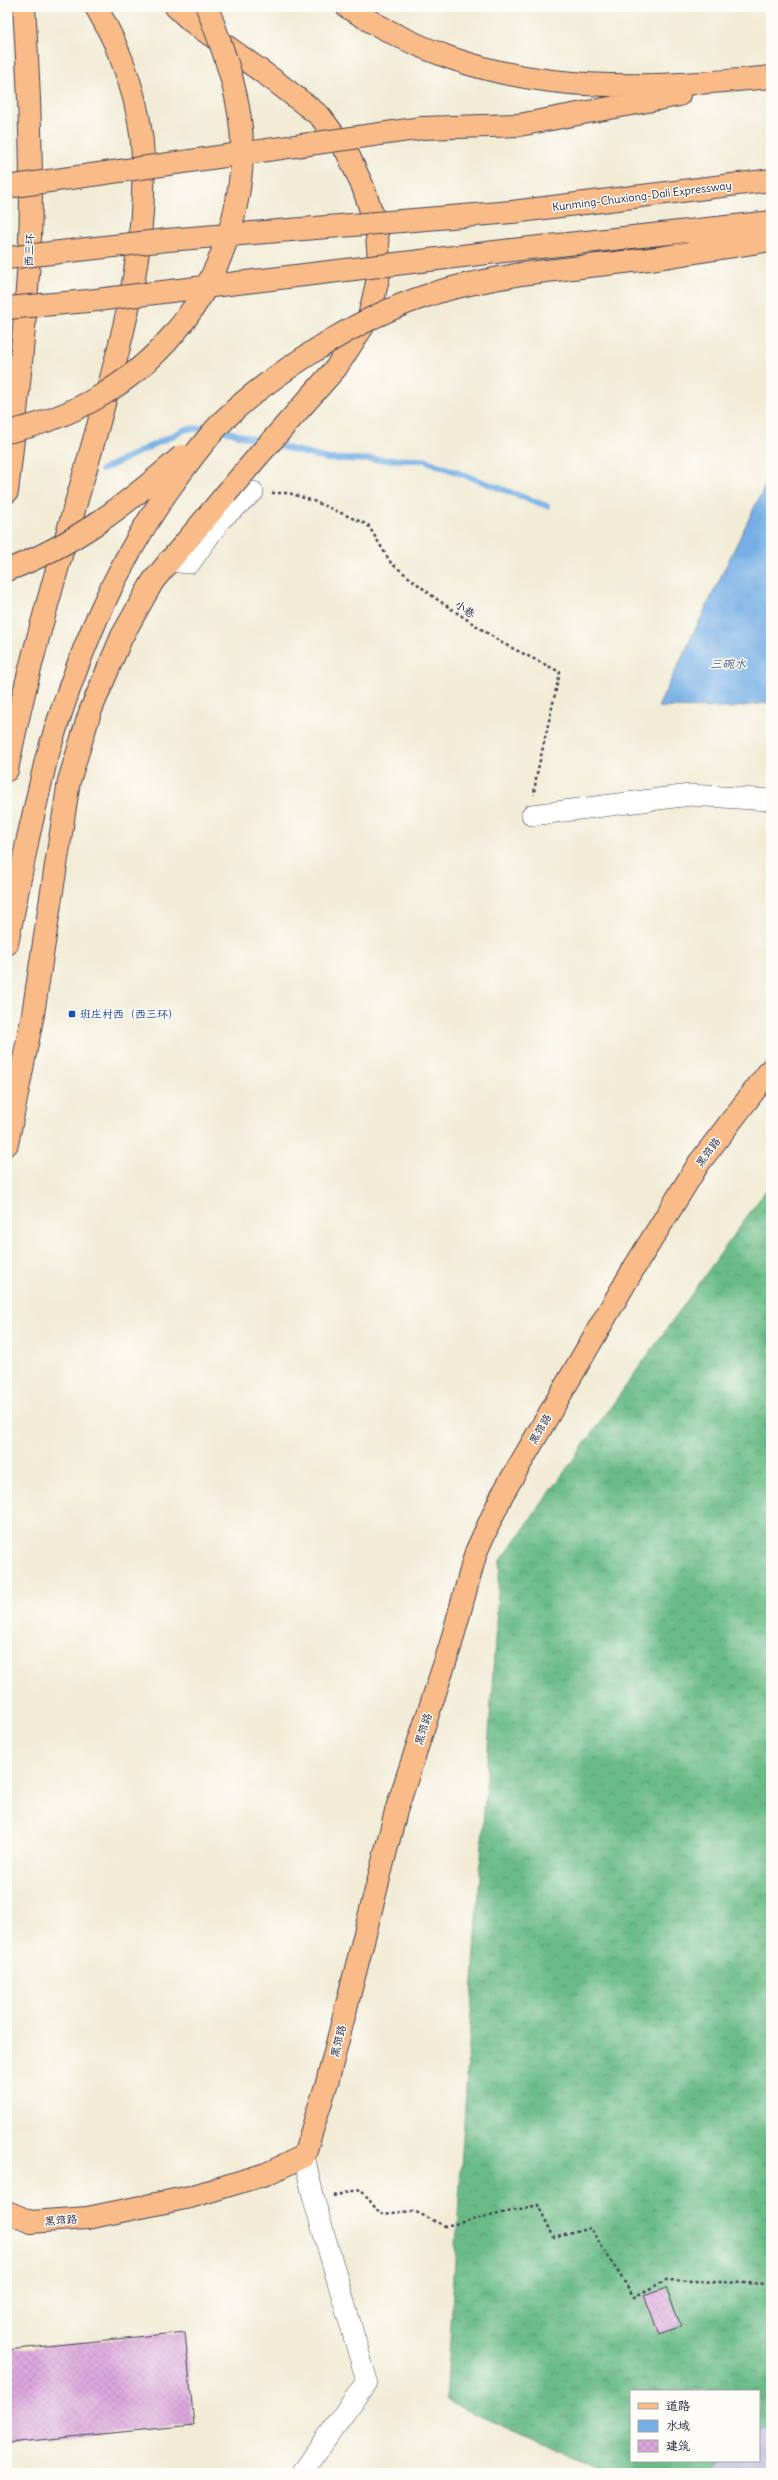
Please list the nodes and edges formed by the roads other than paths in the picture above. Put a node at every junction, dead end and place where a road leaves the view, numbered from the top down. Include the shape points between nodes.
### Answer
1 (24, 7) edge
2 (96, 7) edge
3 (176, 7) edge
4 (207, 7) edge
5 (347, 7) edge
6 (771, 78) edge
7 (771, 180) edge
8 (7, 188) edge
9 (771, 222) edge
10 (771, 240) edge
11 (7, 258) edge
12 (7, 308) edge
13 (225, 419) junction
14 (7, 432) edge
15 (7, 492) edge
16 (253, 492) road end
17 (168, 561) junction
18 (7, 570) edge
19 (7, 770) edge
20 (771, 800) edge
21 (532, 815) road end
22 (7, 944) edge
23 (771, 1069) edge
24 (7, 1144) edge
25 (304, 2156) junction
26 (7, 2212) edge
27 (302, 2473) edge

1 - 15 main road, 西三环 via 28,73 30,238 22,368
2 - 19 main road via 126,72 138,118 143,155 142,210 137,257 122,338 37,639
3 - 17 main road, bridge via 191,21 320,116 347,152 363,187 376,225 380,270 369,317 336,368
4 - 14 main road, bridge via 226,57 233,85 239,114 242,156 237,204 220,258 195,306 167,343 133,376 100,398 63,416
5 - 6 main road via 428,50 496,73 525,78 579,84 666,85
6 - 8 main road, bridge via 520,125 422,128
7 - 11 main road, Kunming-Chuxiong-Dali Expressway, bridge via 512,212 167,240
9 - 12 main road, bridge via 88,301
10 - 13 main road, bridge via 658,258 521,274 432,294 366,321 302,358
13 - 18 main road, bridge via 140,492 105,518 46,554
13 - 22 main road, bridge via 194,454 150,515 112,583 88,636 63,703 46,760
16 - 17 street via 221,519 190,563
17 - 24 main road via 153,581 122,636 90,712 69,780 34,1014
20 - 21 street via 690,795
23 - 25 main road, 黑筇路 via 699,1163 634,1268 506,1489 476,1552 450,1648 396,1811 328,2079
25 - 26 main road, 黑筇路 via 266,2174 190,2197 95,2216 31,2222
25 - 27 street via 314,2200 367,2381

